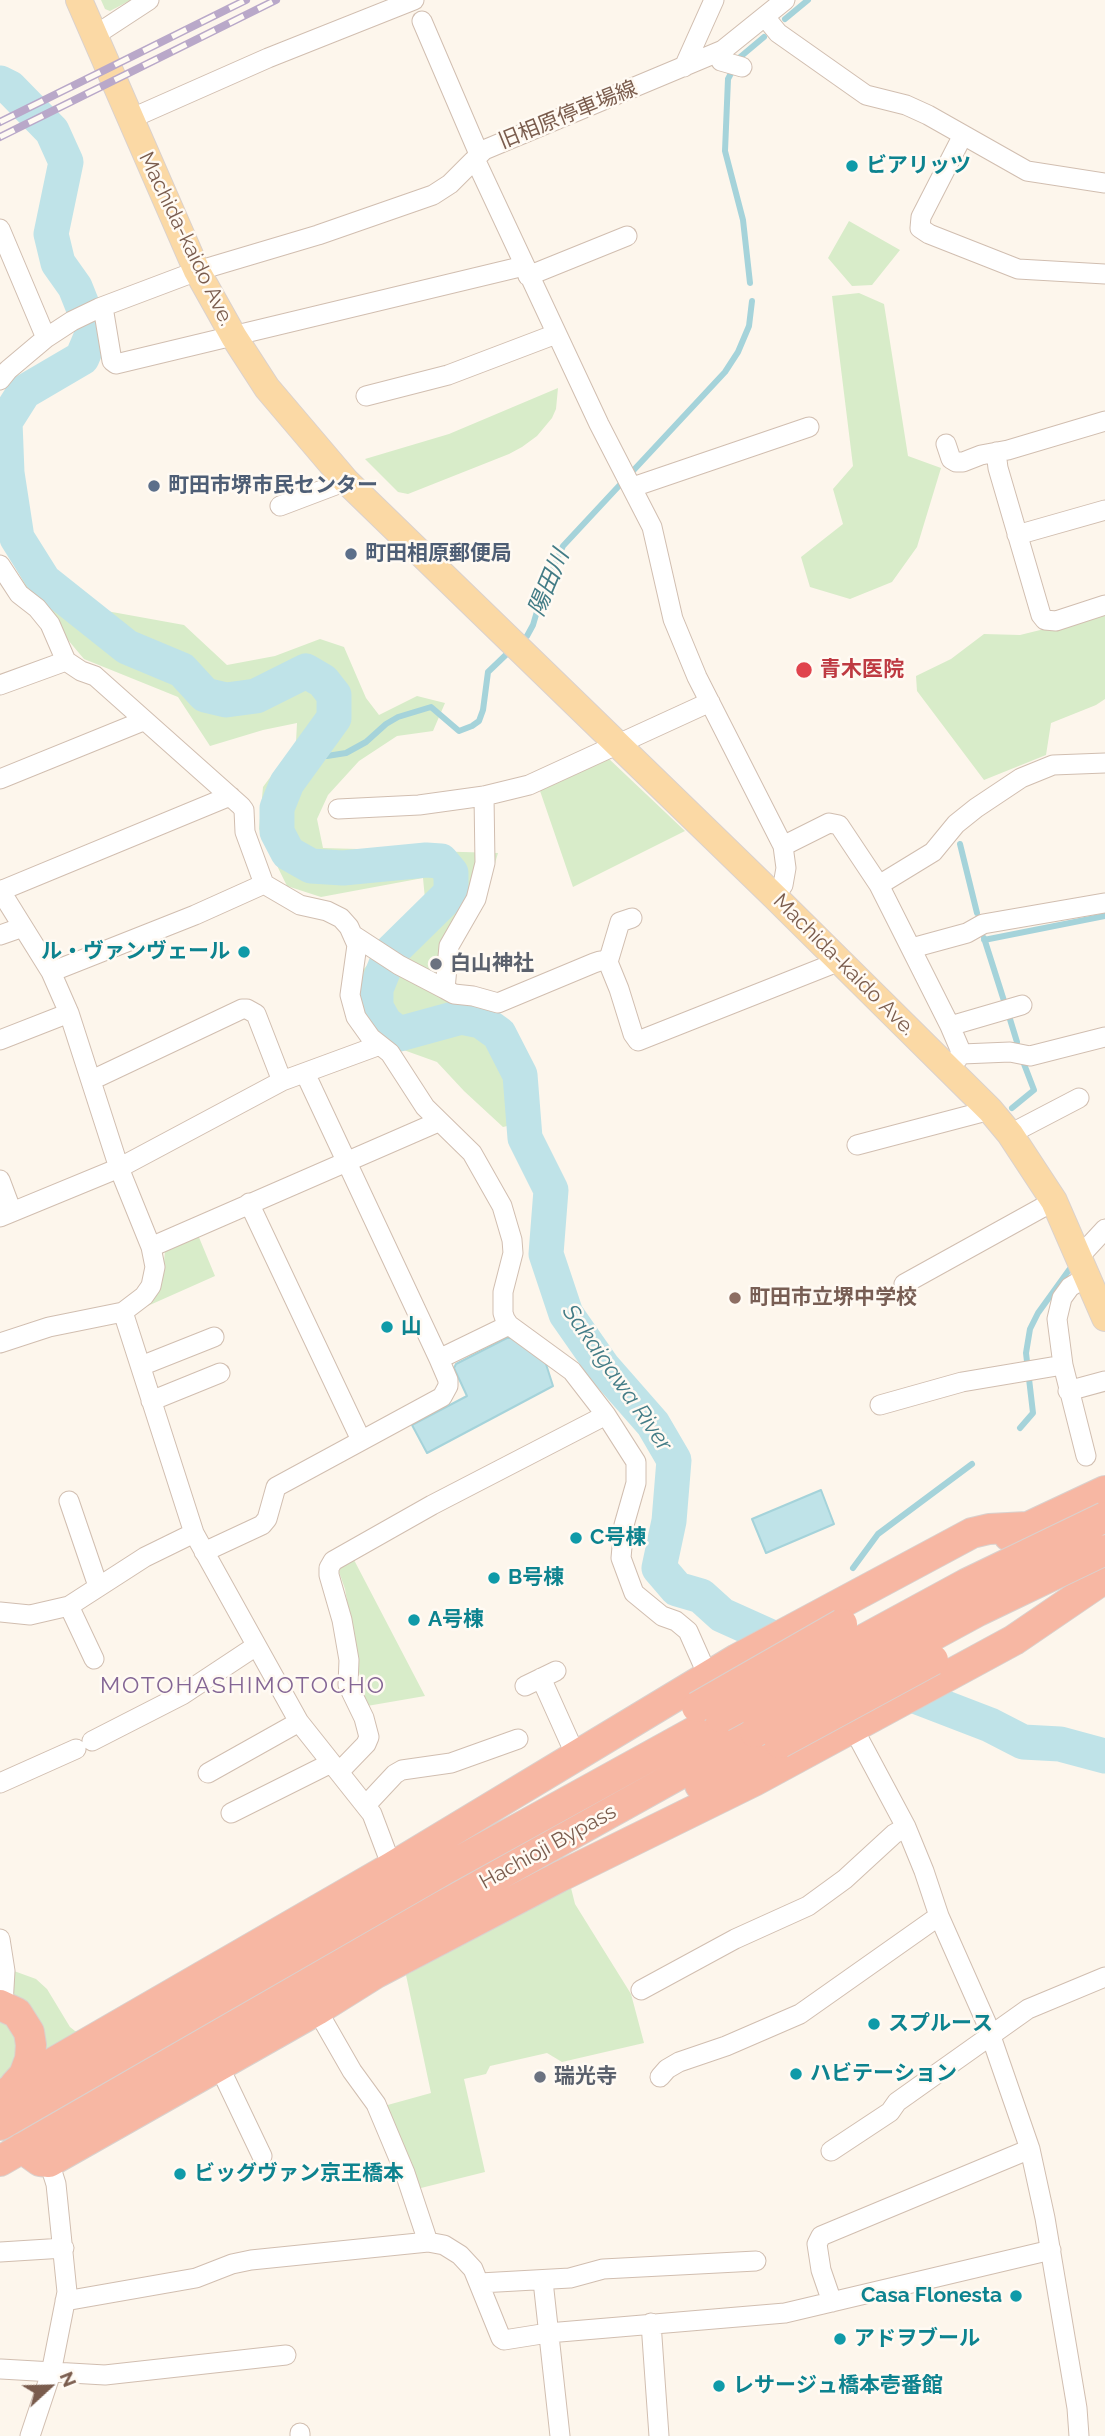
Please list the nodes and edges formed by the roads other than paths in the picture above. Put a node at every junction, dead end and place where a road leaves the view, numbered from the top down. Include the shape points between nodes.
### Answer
1 (79, 0) edge
2 (149, 0) edge
3 (414, 0) edge
4 (714, 0) edge
5 (785, 0) edge
6 (765, 17) junction
7 (422, 21) dead end
8 (94, 36) junction
9 (684, 67) junction
10 (130, 119) junction
11 (963, 135) junction
12 (477, 156) junction
13 (1105, 183) edge
14 (0, 229) edge
15 (626, 236) dead end
16 (197, 271) junction
17 (526, 271) junction
18 (1105, 274) edge
19 (101, 308) junction
20 (556, 334) junction
21 (234, 337) junction
22 (46, 338) junction
23 (0, 380) edge
24 (366, 396) dead end
25 (1105, 421) edge
26 (809, 427) dead end
27 (946, 444) dead end
28 (996, 452) junction
29 (629, 480) junction
30 (346, 481) junction
31 (281, 506) dead end
32 (1105, 510) edge
33 (1017, 535) junction
34 (0, 565) edge
35 (19, 594) junction
36 (0, 600) edge
37 (1105, 605) edge
38 (66, 661) junction
39 (0, 685) edge
40 (710, 702) junction
41 (143, 721) junction
42 (617, 745) junction
43 (1105, 763) edge
44 (0, 779) edge
45 (230, 796) junction
46 (484, 796) junction
47 (338, 810) dead end
48 (783, 846) junction
49 (264, 884) junction
50 (879, 885) junction
51 (0, 891) edge
52 (775, 897) junction
53 (1104, 903) edge
54 (632, 918) dead end
55 (23, 927) junction
56 (0, 935) edge
57 (353, 935) junction
58 (912, 948) junction
59 (840, 961) junction
60 (608, 962) junction
61 (51, 972) junction
62 (444, 989) junction
63 (1022, 1005) dead end
64 (69, 1013) junction
65 (950, 1026) junction
66 (1105, 1037) edge
67 (0, 1040) edge
68 (380, 1045) junction
69 (956, 1061) junction
70 (305, 1073) junction
71 (92, 1080) junction
72 (282, 1081) junction
73 (1079, 1098) dead end
74 (990, 1111) junction
75 (438, 1122) junction
76 (1010, 1135) junction
77 (857, 1145) dead end
78 (347, 1162) junction
79 (119, 1168) junction
80 (0, 1180) edge
81 (1054, 1201) junction
82 (249, 1203) junction
83 (6, 1215) edge
84 (1105, 1228) edge
85 (151, 1247) junction
86 (1084, 1266) junction
87 (904, 1284) dead end
88 (123, 1312) junction
89 (1105, 1318) edge
90 (509, 1325) junction
91 (214, 1337) dead end
92 (0, 1343) edge
93 (439, 1359) junction
94 (1063, 1365) junction
95 (141, 1366) junction
96 (220, 1373) dead end
97 (1105, 1381) edge
98 (1068, 1391) junction
99 (151, 1401) junction
100 (880, 1405) dead end
101 (606, 1415) junction
102 (361, 1440) junction
103 (1086, 1456) dead end
104 (1105, 1491) edge
105 (69, 1501) dead end
106 (1105, 1517) edge
107 (1027, 1527) junction
108 (194, 1533) junction
109 (1105, 1550) edge
110 (204, 1552) junction
111 (1105, 1576) edge
112 (98, 1586) junction
113 (68, 1606) junction
114 (0, 1612) edge
115 (256, 1646) junction
116 (94, 1659) dead end
117 (940, 1667) junction
118 (708, 1676) junction
119 (541, 1679) dead end
120 (709, 1712) junction
121 (299, 1722) junction
122 (852, 1726) junction
123 (767, 1737) junction
124 (518, 1739) dead end
125 (576, 1756) junction
126 (335, 1767) junction
127 (208, 1773) dead end
128 (0, 1783) edge
129 (366, 1805) junction
130 (231, 1812) dead end
131 (906, 1827) junction
132 (392, 1867) junction
133 (939, 1916) junction
134 (0, 1939) edge
135 (278, 1965) junction
136 (1105, 1977) edge
137 (641, 1990) dead end
138 (1, 2005) edge
139 (317, 2010) junction
140 (990, 2036) junction
141 (219, 2066) junction
142 (660, 2077) dead end
143 (2, 2096) edge
144 (0, 2125) edge
145 (1030, 2150) junction
146 (831, 2151) dead end
147 (11, 2155) edge
148 (262, 2156) dead end
149 (49, 2162) junction
150 (428, 2242) junction
151 (64, 2248) junction
152 (1051, 2250) junction
153 (0, 2252) edge
154 (756, 2261) dead end
155 (543, 2281) junction
156 (480, 2283) junction
157 (65, 2301) junction
158 (832, 2301) junction
159 (651, 2323) junction
160 (548, 2333) junction
161 (286, 2355) dead end
162 (1, 2369) edge
163 (51, 2373) junction
164 (30, 2436) edge
165 (560, 2436) edge
166 (659, 2436) edge
167 (1079, 2436) edge

1 - 8 main road
2 - 8 street
3 - 10 street
4 - 9 street
5 - 6 street, 旧相原停車場線
6 - 9 street, 旧相原停車場線 via 729,61
6 - 11 street via 778,33 860,92 913,108
7 - 12 street
8 - 10 main road, Machida-kaido Ave.
9 - 12 street, 旧相原停車場線 via 493,145
10 - 16 main road, Machida-kaido Ave.
11 - 13 street via 1027,171
11 - 18 street via 921,217 920,228 1018,269
12 - 16 street, 旧相原停車場線 via 433,195
12 - 17 street
14 - 22 street
15 - 17 street
16 - 19 street, 旧相原停車場線
16 - 21 main road, Machida-kaido Ave.
17 - 20 street
17 - 21 street
19 - 21 street via 116,364
19 - 22 street, 旧相原停車場線
20 - 24 street via 448,375
20 - 29 street
21 - 30 main road, Machida-kaido Ave. via 267,388
22 - 23 street, 旧相原停車場線
25 - 28 street
26 - 29 street
27 - 28 street via 956,462
28 - 33 street
29 - 40 street via 652,527 673,619
30 - 31 street
30 - 42 main road, Machida-kaido Ave.
32 - 33 street
33 - 37 street via 1045,620 1056,621
34 - 35 street
35 - 36 street
35 - 38 street via 50,624
38 - 39 street
38 - 41 street via 95,676
40 - 42 street
40 - 48 street
41 - 44 street
41 - 45 street
42 - 46 street via 529,785
42 - 52 main road, Machida-kaido Ave.
43 - 50 street via 1053,765 1021,778 976,807 933,852
45 - 49 street via 244,810 245,832
45 - 51 street
46 - 47 street
46 - 62 street via 485,863 476,899 449,946
48 - 50 street via 835,823
48 - 52 street via 786,868
49 - 57 street via 300,905 341,918
49 - 61 street
50 - 58 street
51 - 55 street
52 - 59 main road, Machida-kaido Ave.
53 - 58 street via 983,924
54 - 60 street via 621,922
55 - 56 street
55 - 61 street
57 - 62 street
57 - 68 street via 357,954 352,1006 362,1027
58 - 65 street
59 - 60 street via 641,1041 633,1034
59 - 69 main road, Machida-kaido Ave.
60 - 62 street via 594,963 502,1003
61 - 64 street
63 - 65 street
64 - 67 street
64 - 71 street
65 - 69 street
66 - 69 street via 1030,1056 1010,1052
68 - 70 street
68 - 75 street
69 - 74 main road, Machida-kaido Ave.
70 - 72 street
70 - 78 street
71 - 72 street via 247,1009 256,1014
71 - 79 street
72 - 79 street
73 - 76 street
74 - 76 main road, Machida-kaido Ave.
74 - 77 street
75 - 78 street
75 - 90 street via 472,1153 502,1206 513,1253 503,1292 503,1313
76 - 81 main road, Machida-kaido Ave.
78 - 82 street
78 - 93 street
79 - 83 street
79 - 85 street
80 - 83 street
81 - 86 main road, Machida-kaido Ave.
81 - 87 street
82 - 85 street
82 - 102 street
84 - 86 street
85 - 88 street via 155,1267 150,1286 140,1301
86 - 89 main road, Machida-kaido Ave.
86 - 94 street via 1062,1298 1056,1319
88 - 92 street via 49,1327
88 - 95 street
90 - 93 street
90 - 101 street via 572,1371
91 - 95 street
93 - 102 street via 448,1380 442,1397
94 - 98 street
94 - 100 street via 962,1382
95 - 99 street
96 - 99 street
97 - 98 street
98 - 103 street
99 - 108 street
101 - 118 street via 636,1462 636,1483 622,1542 627,1576 645,1604 688,1631
101 - 126 street via 333,1560 329,1575 349,1660 348,1685 369,1737
102 - 110 street via 276,1487 262,1525
104 - 107 highway
105 - 112 street
106 - 120 highway, Hachioji Bypass, bridge
107 - 118 highway via 972,1533
107 - 120 highway, bridge via 842,1624
108 - 110 street
108 - 112 street
109 - 123 highway, bridge via 978,1611
110 - 115 street
111 - 117 highway via 1056,1597
112 - 113 street
113 - 114 street via 30,1615
113 - 116 street
115 - 121 street
115 - 128 street via 182,1695
117 - 122 highway
117 - 123 highway, bridge
118 - 122 street via 813,1721
118 - 125 highway
119 - 125 street
120 - 135 highway, Hachioji Bypass
121 - 126 street
121 - 127 street
122 - 131 street
122 - 139 highway via 712,1803 376,1973
123 - 147 highway via 569,1851 441,1907
124 - 129 street via 451,1763 402,1770
125 - 132 highway
126 - 129 street
126 - 130 street
129 - 132 street
131 - 133 street
131 - 137 street via 808,1906
132 - 143 highway
133 - 140 street
133 - 142 street via 800,2014 679,2062
134 - 138 street via 5,1971
135 - 143 highway
135 - 144 highway, Hachioji Bypass
136 - 140 street via 1028,2009
138 - 143 highway via 23,2020 32,2045 24,2075
139 - 141 highway
139 - 150 street via 376,2104
140 - 145 street
140 - 146 street
141 - 148 street
141 - 149 highway
145 - 152 street
145 - 158 street via 821,2236 817,2244 821,2270
147 - 149 highway
149 - 151 street
150 - 156 street via 460,2255
150 - 157 street via 232,2263 196,2278
151 - 153 street
151 - 157 street
152 - 158 street
152 - 167 street
154 - 155 street via 603,2269
155 - 156 street
155 - 160 street
156 - 160 street via 501,2338
157 - 163 street
158 - 159 street via 785,2313
159 - 160 street
159 - 166 street
160 - 165 street
161 - 163 street via 106,2375
162 - 163 street
163 - 164 street

